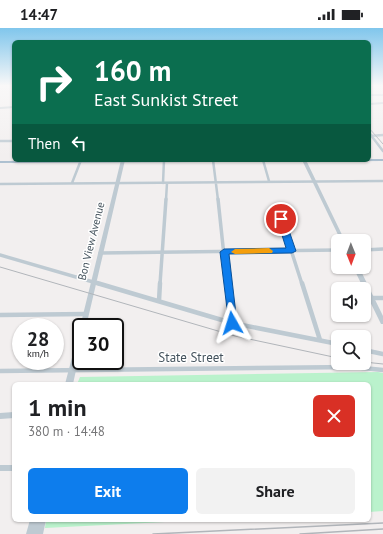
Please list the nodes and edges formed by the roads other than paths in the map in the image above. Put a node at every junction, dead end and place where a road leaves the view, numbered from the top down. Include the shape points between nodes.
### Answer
1 (371, 135) edge
2 (371, 136) edge
3 (383, 136) edge
4 (0, 141) edge
5 (12, 141) edge
6 (383, 151) edge
7 (371, 160) edge
8 (383, 160) edge
9 (0, 162) edge
10 (164, 162) edge
11 (213, 162) edge
12 (263, 162) edge
13 (304, 162) edge
14 (80, 163) edge
15 (123, 163) edge
16 (383, 164) edge
17 (0, 166) edge
18 (269, 181) junction
19 (314, 181) junction
20 (383, 181) edge
21 (216, 182) junction
22 (72, 183) junction
23 (118, 183) junction
24 (165, 183) junction
25 (0, 184) edge
26 (281, 219) dead end
27 (340, 234) edge
28 (383, 249) edge
29 (331, 250) edge
30 (371, 250) edge
31 (292, 251) junction
32 (162, 252) junction
33 (224, 252) junction
34 (100, 253) junction
35 (0, 254) edge
36 (93, 282) junction
37 (371, 298) joint
38 (383, 298) edge
39 (159, 301) junction
40 (86, 314) junction
41 (0, 315) edge
42 (85, 318) edge
43 (383, 322) edge
44 (232, 323) junction
45 (320, 340) junction
46 (331, 342) edge
47 (371, 351) edge
48 (383, 354) edge
49 (72, 369) edge
50 (124, 369) edge
51 (73, 370) edge
52 (382, 370) edge
53 (0, 371) edge
54 (70, 382) edge
55 (12, 415) edge
56 (0, 416) edge
57 (0, 468) edge
58 (12, 468) edge
59 (34, 522) edge
60 (41, 522) edge
61 (31, 534) edge
62 (38, 534) edge

1 - 3 street
2 - 6 street
4 - 5 street
7 - 8 main road
9 - 14 main road
10 - 11 main road
10 - 15 main road
10 - 24 street
11 - 12 main road
11 - 21 street
12 - 13 main road
12 - 18 street
13 - 16 main road
13 - 19 street
14 - 15 main road
14 - 17 main road
14 - 22 street
15 - 23 street, Bon View Avenue
18 - 19 street
18 - 21 street
19 - 20 street
19 - 27 street
21 - 24 street
21 - 33 street
22 - 23 street
22 - 25 street
23 - 24 street
23 - 34 street, Bon View Avenue
24 - 32 street
26 - 31 street
28 - 30 street
29 - 31 street
31 - 33 street
31 - 45 street
32 - 33 street
32 - 34 street
32 - 39 street
33 - 44 street
34 - 36 street, Bon View Avenue
35 - 36 street
36 - 39 street
36 - 40 street, Bon View Avenue
37 - 38 street
37 - 43 street
39 - 44 street
40 - 41 street
40 - 42 street, Bon View Avenue
44 - 45 street
45 - 46 street
47 - 48 street
49 - 53 street, State Street
50 - 52 street, State Street via 353,367
51 - 54 street
55 - 56 street
57 - 58 street
59 - 61 street
60 - 62 street

